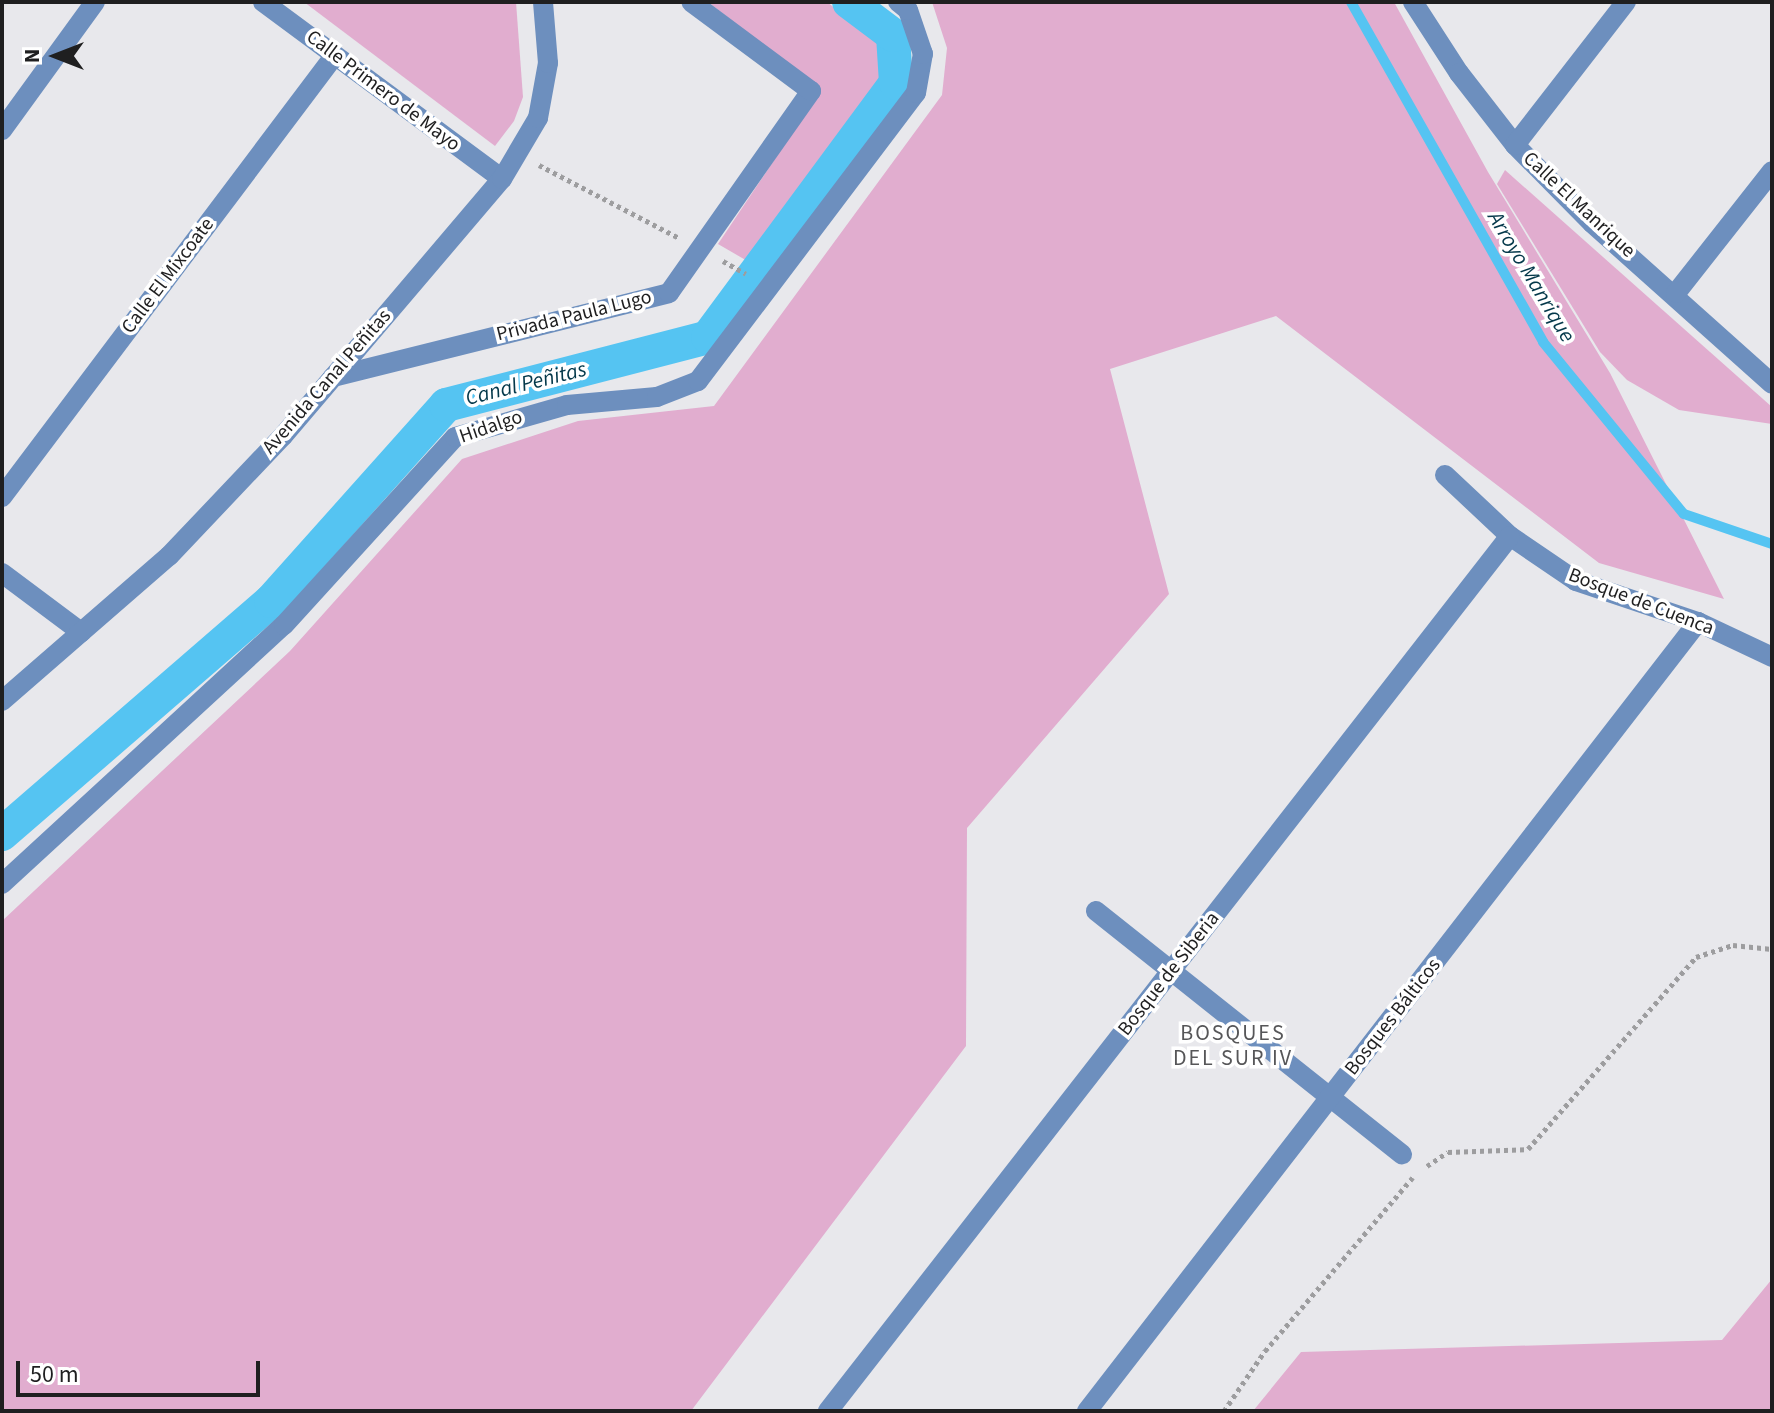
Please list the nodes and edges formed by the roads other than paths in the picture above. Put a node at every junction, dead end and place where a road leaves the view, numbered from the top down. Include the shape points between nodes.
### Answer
1 (95, 2) edge
2 (263, 2) edge
3 (543, 2) edge
4 (691, 2) edge
5 (898, 2) edge
6 (1413, 2) edge
7 (1626, 2) edge
8 (335, 55) junction
9 (2, 130) edge
10 (1515, 145) junction
11 (1772, 171) edge
12 (502, 179) junction
13 (1676, 293) junction
14 (333, 377) junction
15 (1772, 384) edge
16 (1445, 475) dead end
17 (2, 497) edge
18 (1510, 536) junction
19 (2, 573) edge
20 (1698, 622) junction
21 (81, 632) junction
22 (1772, 657) edge
23 (2, 701) edge
24 (2, 884) edge
25 (1096, 911) dead end
26 (1171, 971) junction
27 (1330, 1097) junction
28 (1402, 1154) dead end
29 (828, 1411) edge
30 (1087, 1411) edge

1 - 9 street
2 - 8 street, Calle Primero de Mayo
3 - 12 street, Avenida Canal Peñitas via 548,63 538,118
4 - 14 street, Privada Paula Lugo via 811,91 669,293
5 - 24 street, Hidalgo via 908,10 923,54 916,93 698,381 657,397 567,405 455,437 284,625
6 - 10 street, Calle El Manrique
7 - 10 street
8 - 12 street, Calle Primero de Mayo
8 - 17 street, Calle El Mixcoate
10 - 13 street, Calle El Manrique via 1592,223
11 - 13 street
12 - 14 street, Avenida Canal Peñitas
13 - 15 street, Calle El Manrique
14 - 21 street, Avenida Canal Peñitas via 169,556
16 - 18 street, Bosque de Cuenca
18 - 20 street, Bosque de Cuenca via 1576,581
18 - 26 street, Bosque de Siberia
19 - 21 street
20 - 22 street, Bosque de Cuenca
20 - 27 street, Bosques Bálticos
21 - 23 street, Avenida Canal Peñitas
25 - 26 street
26 - 27 street
26 - 29 street, Bosque de Siberia
27 - 28 street
27 - 30 street, Bosques Bálticos

